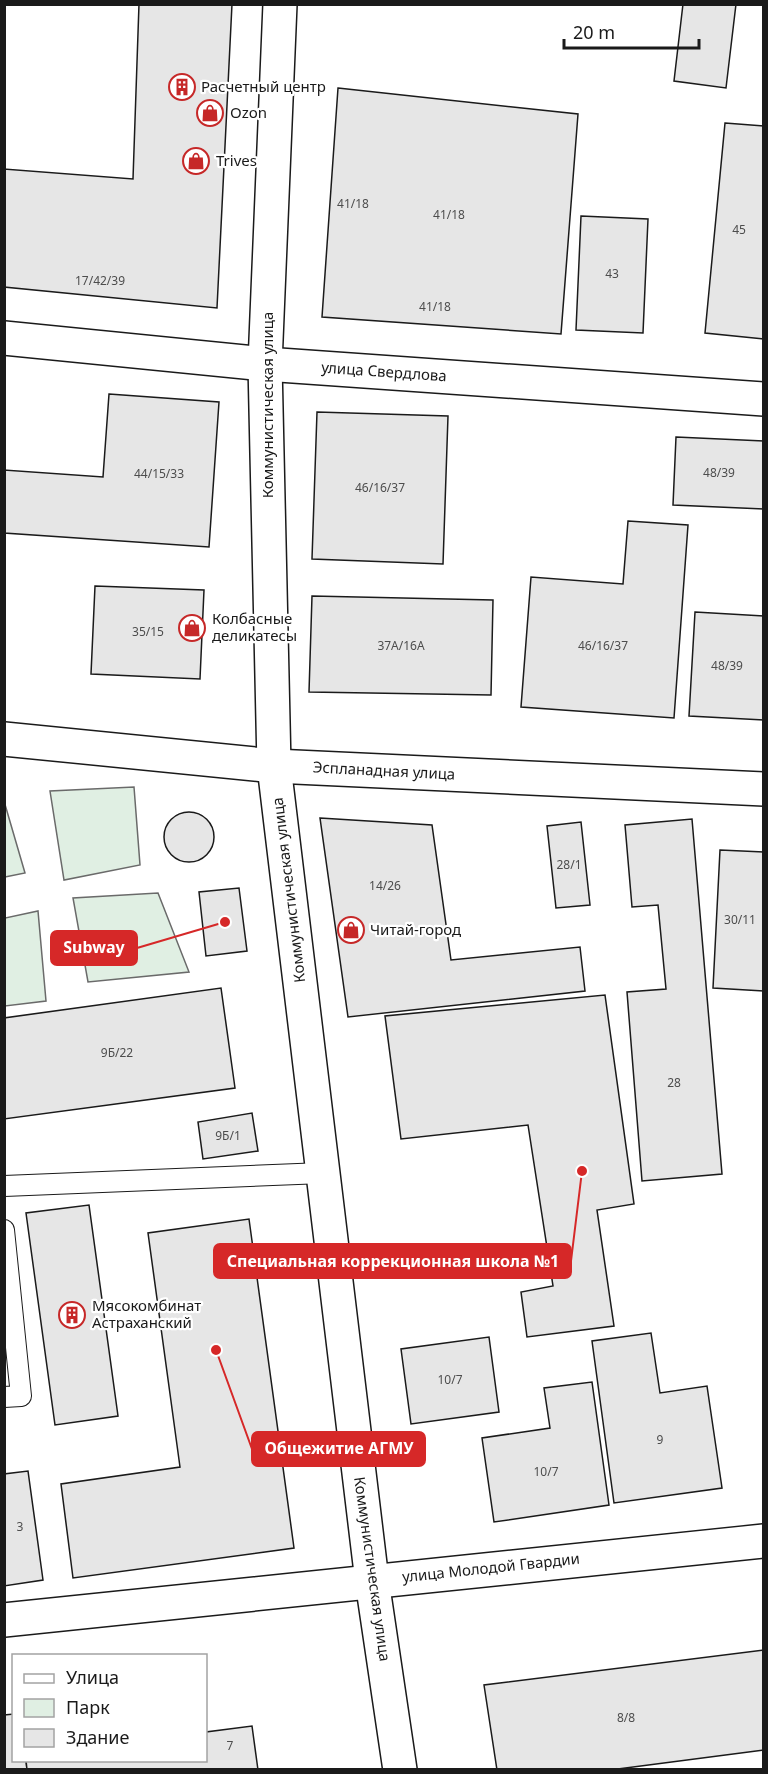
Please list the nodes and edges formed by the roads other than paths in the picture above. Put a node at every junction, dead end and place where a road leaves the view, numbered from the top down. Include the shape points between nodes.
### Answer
1 (280, 4) edge
2 (4, 338) edge
3 (265, 364) junction
4 (764, 399) edge
5 (4, 740) edge
6 (274, 766) junction
7 (764, 789) edge
8 (323, 1173) junction
9 (4, 1186) edge
10 (4, 1230) edge
11 (4, 1397) edge
12 (764, 1541) edge
13 (372, 1581) junction
14 (4, 1620) edge
15 (400, 1770) edge

1 - 3 main road, Коммунистическая улица
2 - 3 main road, улица Свердлова
3 - 4 main road, улица Свердлова
3 - 6 main road, Коммунистическая улица
5 - 6 main road, Эспланадная улица
6 - 7 main road, Эспланадная улица
6 - 8 main road, Коммунистическая улица
8 - 9 lane
8 - 13 main road, Коммунистическая улица
10 - 11 lane via 21,1396
12 - 13 main road, улица Молодой Гвардии
13 - 14 main road, улица Молодой Гвардии
13 - 15 main road, Коммунистическая улица

